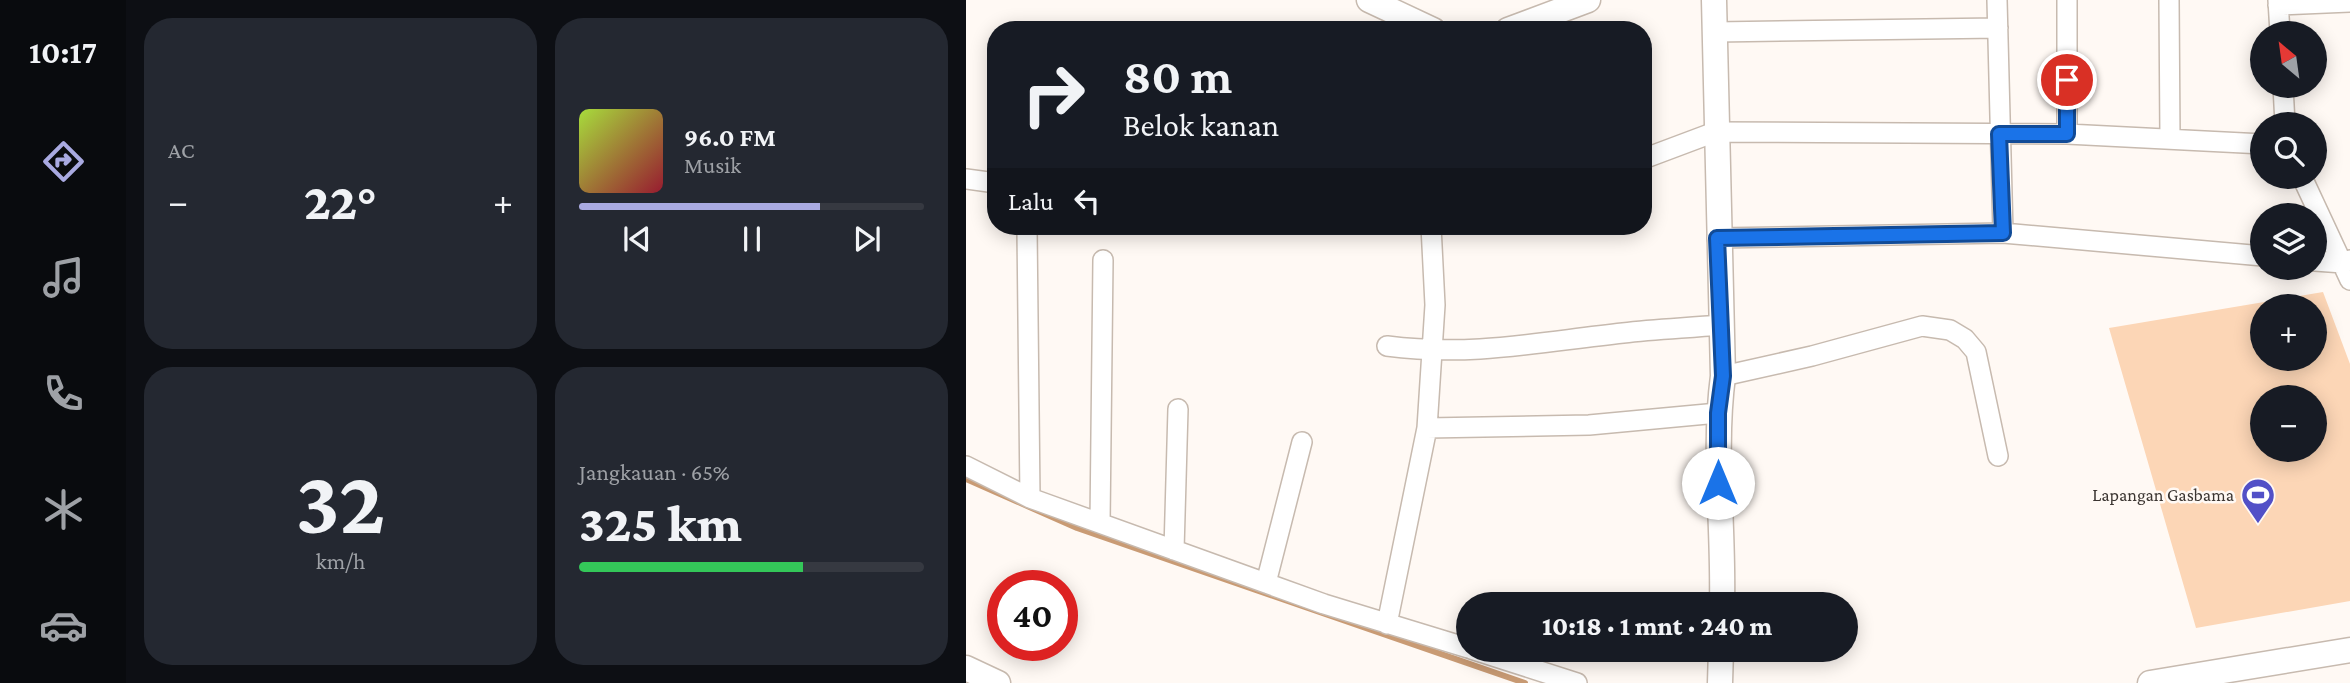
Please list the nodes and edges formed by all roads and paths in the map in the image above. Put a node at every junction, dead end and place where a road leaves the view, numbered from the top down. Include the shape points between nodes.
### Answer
1 (1369, 0) edge
2 (1588, 0) edge
3 (1714, 0) edge
4 (1997, 0) edge
5 (2067, 0) edge
6 (2169, 0) edge
7 (2278, 2) edge
8 (2350, 2) edge
9 (1414, 21) edge
10 (1532, 21) edge
11 (2279, 21) edge
12 (1998, 28) junction
13 (1716, 32) junction
14 (1715, 132) junction
15 (1999, 134) junction
16 (2067, 134) junction
17 (2171, 138) junction
18 (2250, 143) edge
19 (1652, 156) edge
20 (966, 179) edge
21 (987, 182) edge
22 (2308, 189) edge
23 (2003, 233) junction
24 (1027, 235) edge
25 (1431, 235) edge
26 (1717, 238) junction
27 (2250, 255) edge
28 (1103, 260) dead end
29 (2327, 264) edge
30 (2348, 268) edge
31 (1720, 325) junction
32 (1387, 346) dead end
33 (1434, 352) junction
34 (1723, 376) junction
35 (1178, 410) dead end
36 (1718, 413) junction
37 (1427, 428) junction
38 (1302, 442) dead end
39 (1998, 456) dead end
40 (966, 466) edge
41 (1030, 498) junction
42 (1100, 523) junction
43 (1174, 550) junction
44 (1266, 583) junction
45 (1722, 592) edge
46 (1387, 624) junction
47 (1456, 645) edge
48 (2350, 650) edge
49 (1511, 662) edge
50 (1721, 662) edge
51 (966, 668) edge
52 (998, 683) edge
53 (1577, 683) edge
54 (1720, 683) edge
55 (2150, 683) edge

1 - 9 street
2 - 10 street
3 - 13 street
4 - 12 street
5 - 16 street
6 - 17 street
7 - 8 street
7 - 11 street
12 - 13 street
12 - 15 street
13 - 14 street
14 - 15 street
14 - 19 street
14 - 26 street
15 - 16 street
15 - 23 street
16 - 17 street
17 - 18 street
20 - 21 street
22 - 30 street
23 - 26 street
23 - 27 street
24 - 41 street
25 - 33 street
26 - 31 street
28 - 42 street
29 - 30 street
31 - 33 street via 1514,348
31 - 34 street
32 - 33 street
33 - 37 street
34 - 36 street
34 - 39 street via 1922,326 1942,327 1965,339 1976,352
35 - 43 street
36 - 37 street via 1589,425
36 - 45 street
37 - 46 street
38 - 44 street
40 - 41 street
41 - 42 street
42 - 43 street
43 - 44 street
44 - 46 street
46 - 47 street
48 - 55 street
49 - 53 street
50 - 54 street
51 - 52 street

